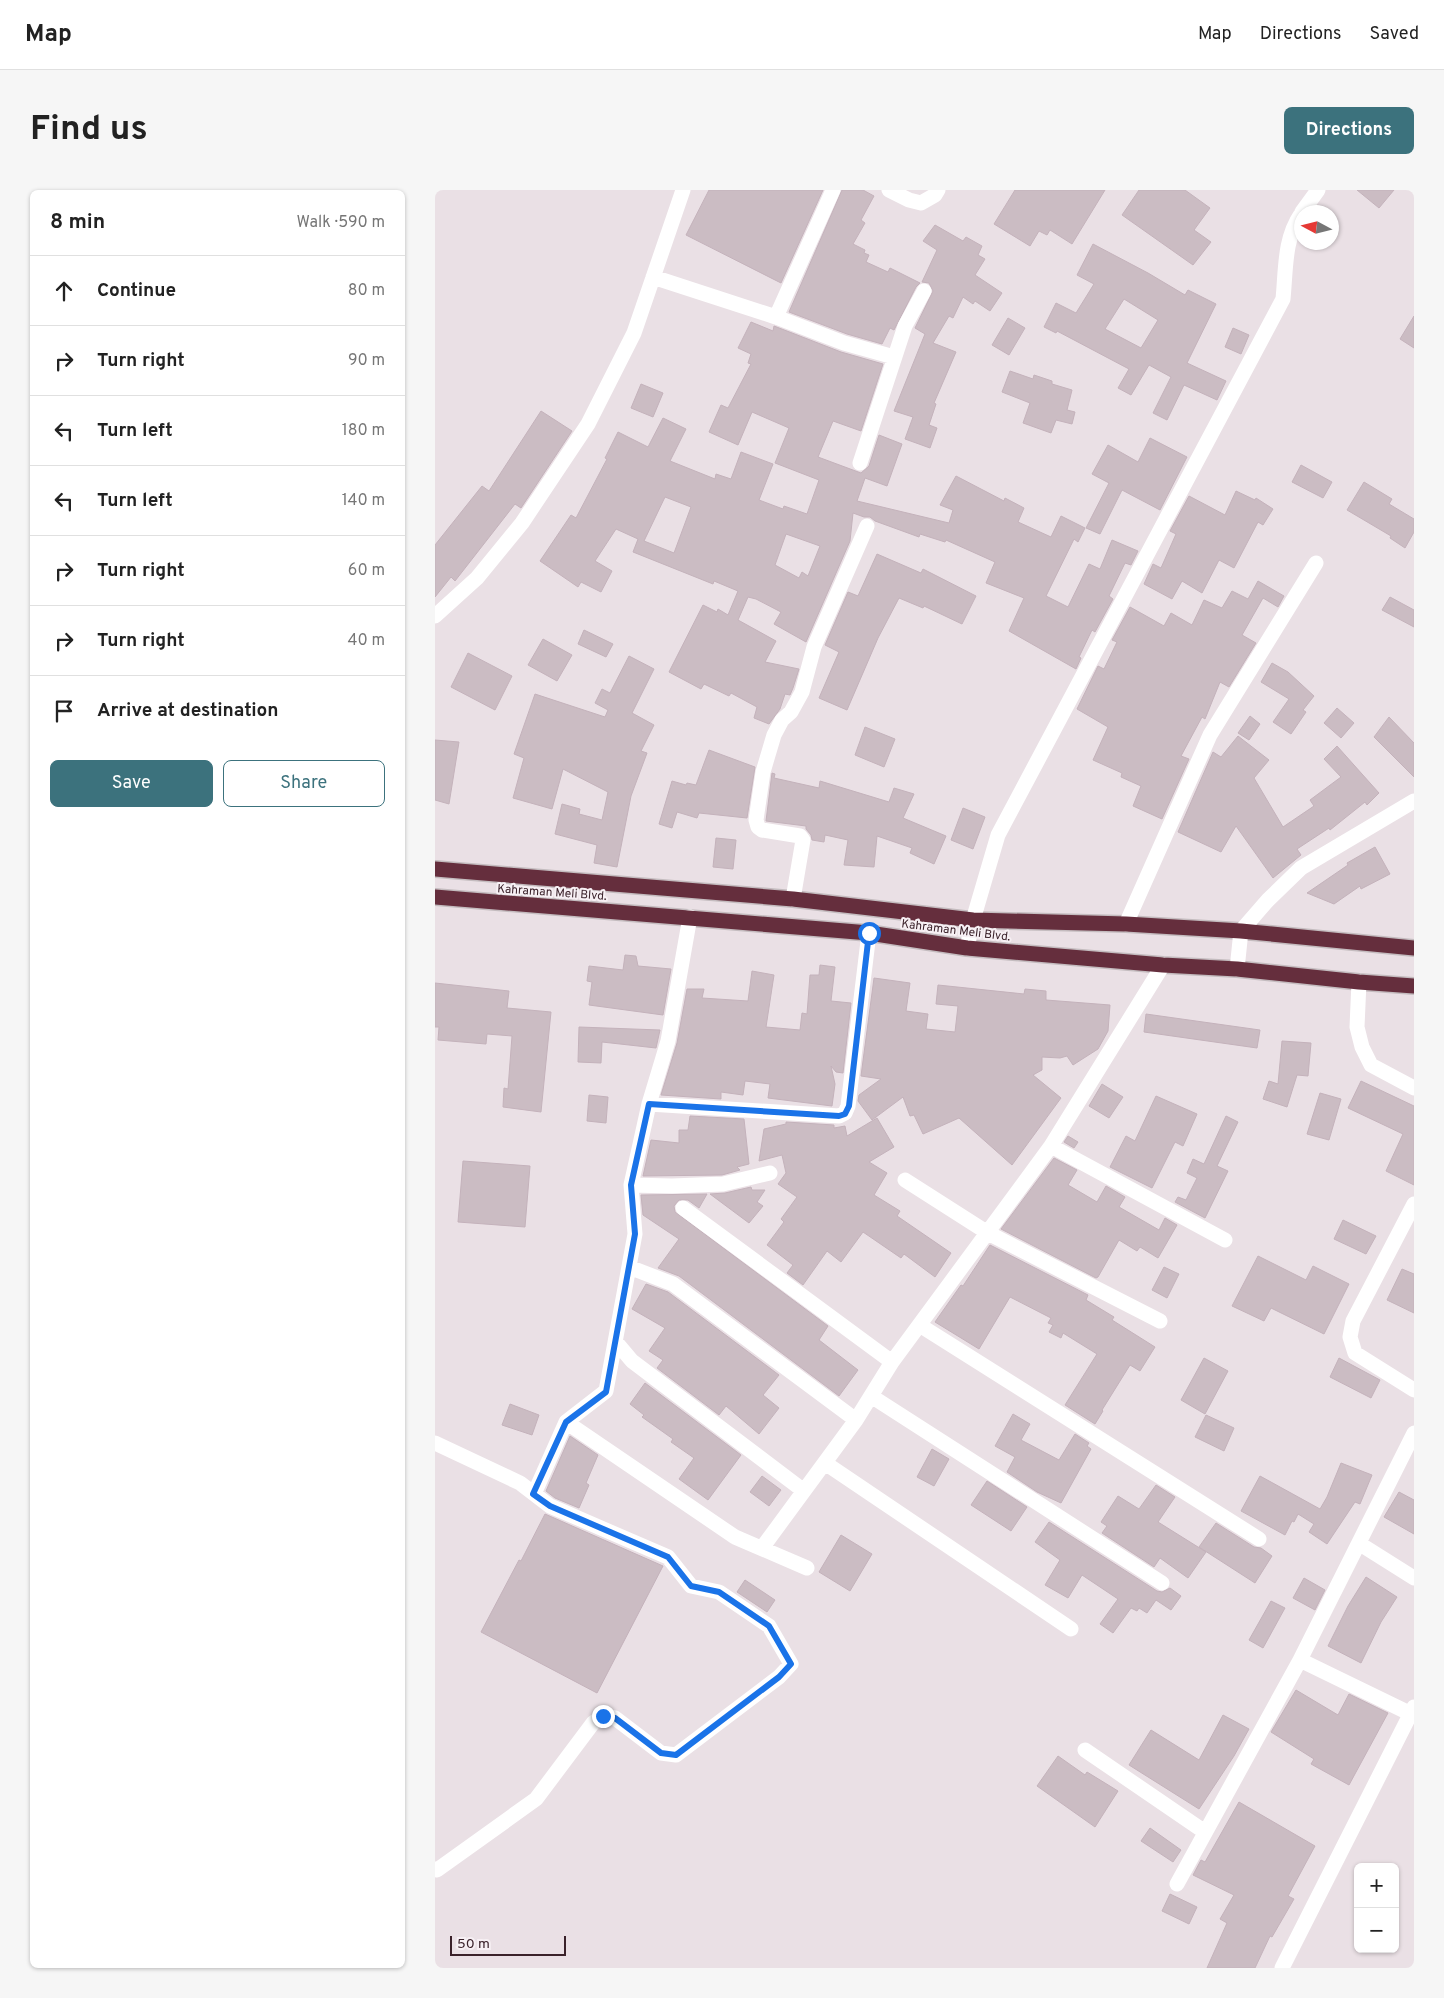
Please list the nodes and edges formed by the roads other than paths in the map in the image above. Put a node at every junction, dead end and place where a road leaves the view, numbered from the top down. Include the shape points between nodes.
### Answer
1 (683, 190) edge
2 (833, 190) edge
3 (889, 190) edge
4 (937, 190) edge
5 (1317, 190) edge
6 (1307, 205) edge
7 (1294, 225) edge
8 (653, 277) junction
9 (923, 291) dead end
10 (776, 317) junction
11 (895, 357) junction
12 (861, 463) dead end
13 (867, 526) dead end
14 (1316, 563) dead end
15 (435, 616) edge
16 (1414, 801) edge
17 (435, 869) edge
18 (435, 897) edge
19 (793, 899) junction
20 (691, 918) junction
21 (973, 920) junction
22 (1126, 924) junction
23 (1241, 931) junction
24 (869, 933) junction
25 (967, 948) junction
26 (1414, 948) edge
27 (1163, 965) junction
28 (1237, 969) junction
29 (1359, 982) junction
30 (1414, 986) edge
31 (1414, 1088) edge
32 (649, 1104) junction
33 (1051, 1146) junction
34 (770, 1173) dead end
35 (905, 1180) dead end
36 (631, 1185) junction
37 (1414, 1204) edge
38 (683, 1208) dead end
39 (988, 1232) junction
40 (1225, 1240) dead end
41 (629, 1267) junction
42 (1160, 1321) dead end
43 (921, 1326) junction
44 (616, 1342) junction
45 (892, 1362) junction
46 (1414, 1390) edge
47 (871, 1396) junction
48 (855, 1420) junction
49 (566, 1422) junction
50 (1414, 1433) edge
51 (435, 1444) edge
52 (825, 1463) junction
53 (804, 1491) junction
54 (533, 1494) junction
55 (1259, 1539) dead end
56 (1359, 1544) junction
57 (762, 1548) junction
58 (807, 1568) dead end
59 (1414, 1578) edge
60 (1162, 1583) dead end
61 (1071, 1629) dead end
62 (1300, 1660) junction
63 (1412, 1711) edge
64 (1085, 1750) dead end
65 (1205, 1832) junction
66 (435, 1870) edge
67 (1177, 1884) dead end
68 (1282, 1968) edge

1 - 8 street
2 - 10 street
3 - 4 street via 921,203 935,195
5 - 6 street
7 - 21 street via 1285,256 1283,299 998,835
8 - 10 street
8 - 15 street via 634,333 588,424 522,523 477,578
9 - 11 street via 905,326
10 - 11 street via 844,343
11 - 12 street
13 - 19 street via 814,647 802,692 774,735 763,772 757,827 800,836 803,840
14 - 22 street via 1211,734
16 - 23 street via 1301,868
17 - 19 highway, Kahraman Meli Blvd.
18 - 20 highway, Kahraman Meli Blvd.
19 - 21 highway, Kahraman Meli Blvd.
20 - 24 highway, Kahraman Meli Blvd.
20 - 32 street via 668,1041
21 - 22 highway, Kahraman Meli Blvd.
21 - 25 street
22 - 23 highway, Kahraman Meli Blvd.
23 - 26 highway, Kahraman Meli Blvd.
23 - 28 street
24 - 25 highway, Kahraman Meli Blvd.
24 - 32 street via 850,1097 845,1114
25 - 27 highway, Kahraman Meli Blvd.
27 - 28 highway, Kahraman Meli Blvd.
27 - 33 street
28 - 29 highway, Kahraman Meli Blvd.
29 - 30 highway, Kahraman Meli Blvd.
29 - 31 street via 1357,1027 1371,1065
32 - 36 street
33 - 39 street
33 - 40 street
34 - 36 street via 723,1184
35 - 39 street
36 - 41 street via 635,1234
37 - 46 street via 1353,1321 1350,1337 1355,1353
38 - 45 street
39 - 42 street
39 - 43 street
41 - 44 street
41 - 48 street via 673,1284
43 - 45 street
43 - 55 street
44 - 49 street via 606,1392
44 - 53 street via 632,1361
45 - 47 street
47 - 48 street
47 - 60 street
48 - 52 street
49 - 54 street
49 - 57 street via 735,1537
50 - 56 street
51 - 54 street via 520,1483
52 - 53 street
52 - 61 street
53 - 57 street
54 - 66 street via 550,1506 668,1557 691,1586 719,1592 769,1626 791,1664 779,1677 676,1755 661,1753 615,1718 603,1716 593,1723 536,1799
56 - 59 street
56 - 62 street
57 - 58 street
62 - 63 street
62 - 65 street
63 - 68 street
64 - 65 street
65 - 67 street

